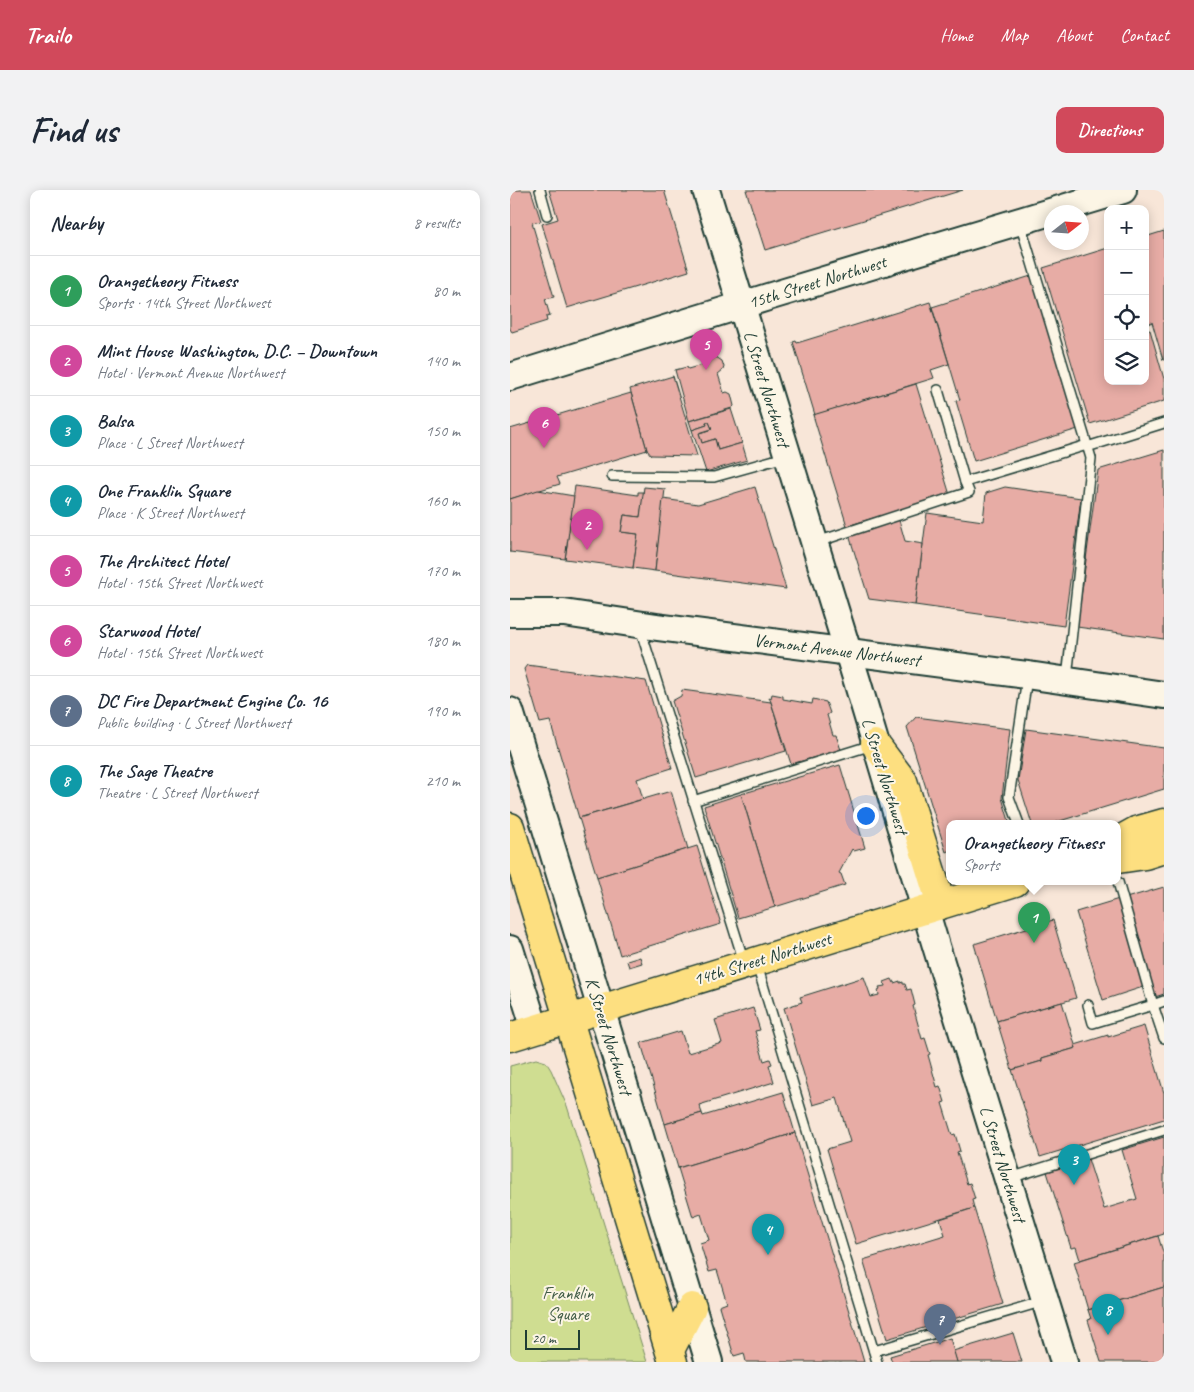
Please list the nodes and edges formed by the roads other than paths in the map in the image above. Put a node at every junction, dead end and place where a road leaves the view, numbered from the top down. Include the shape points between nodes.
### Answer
1 (540, 190) edge
2 (706, 190) edge
3 (722, 190) edge
4 (1123, 190) edge
5 (547, 215) dead end
6 (1019, 221) junction
7 (749, 303) junction
8 (510, 376) edge
9 (938, 390) dead end
10 (1164, 423) edge
11 (1087, 446) junction
12 (788, 457) junction
13 (612, 476) dead end
14 (965, 482) junction
15 (822, 541) junction
16 (510, 613) edge
17 (639, 624) junction
18 (856, 653) junction
19 (1027, 675) junction
20 (1066, 681) junction
21 (1164, 695) edge
22 (510, 711) edge
23 (875, 744) junction
24 (693, 800) junction
25 (1017, 820) edge
26 (1164, 823) edge
27 (510, 827) edge
28 (1121, 839) edge
29 (1164, 849) edge
30 (1121, 859) edge
31 (1005, 885) edge
32 (1119, 885) edge
33 (933, 907) junction
34 (510, 949) edge
35 (750, 963) junction
36 (1164, 1002) edge
37 (1153, 1005) junction
38 (1088, 1006) dead end
39 (601, 1009) junction
40 (569, 1019) junction
41 (523, 1033) edge
42 (1164, 1038) edge
43 (1164, 1130) edge
44 (1008, 1179) junction
45 (1045, 1300) junction
46 (692, 1307) junction
47 (874, 1351) junction
48 (672, 1356) edge
49 (709, 1362) edge
50 (877, 1362) edge
51 (1064, 1362) edge

1 - 5 lane
2 - 7 main road, L Street Northwest
3 - 7 main road
4 - 6 main road, 15th Street Northwest
6 - 7 main road, 15th Street Northwest
6 - 11 lane
7 - 8 main road, 15th Street Northwest
7 - 12 main road, L Street Northwest
9 - 14 lane
10 - 11 lane
11 - 14 lane
11 - 20 lane via 1091,458
12 - 13 lane via 714,477
12 - 15 main road, L Street Northwest via 798,492
14 - 15 lane via 969,492
15 - 18 main road, L Street Northwest
16 - 17 main road, Vermont Avenue Northwest via 564,613
17 - 18 main road, Vermont Avenue Northwest
17 - 24 lane
18 - 19 main road, Vermont Avenue Northwest
18 - 23 main road, L Street Northwest
19 - 20 main road, Vermont Avenue Northwest
19 - 25 lane via 1010,797
20 - 21 main road, Vermont Avenue Northwest
22 - 39 main road, K Street Northwest
23 - 24 lane
23 - 33 main road via 903,781
24 - 35 lane
26 - 28 main road
27 - 40 main road, K Street Northwest
29 - 30 main road
31 - 33 main road, 14th Street Northwest
32 - 37 lane
33 - 35 main road, 14th Street Northwest
33 - 44 main road, L Street Northwest
34 - 41 main road
35 - 39 main road, 14th Street Northwest
35 - 47 lane
36 - 37 lane
37 - 38 lane via 1093,1023
37 - 42 lane
39 - 40 main road, 14th Street Northwest
39 - 46 main road, K Street Northwest
40 - 41 main road, 14th Street Northwest
40 - 48 main road, K Street Northwest
43 - 44 lane
44 - 45 main road, L Street Northwest
45 - 47 lane
45 - 51 main road, L Street Northwest
46 - 48 main road
46 - 49 main road, K Street Northwest
47 - 50 lane

